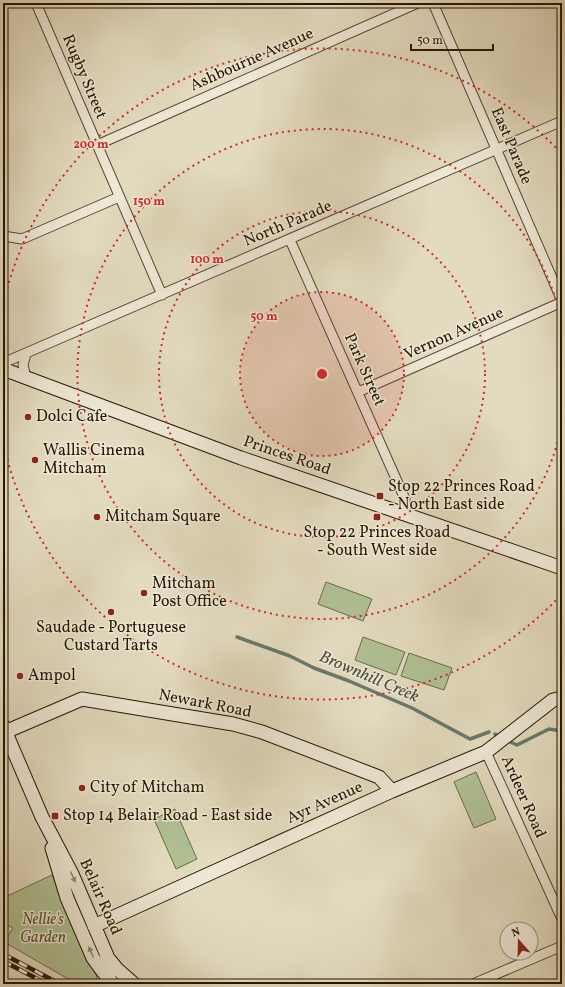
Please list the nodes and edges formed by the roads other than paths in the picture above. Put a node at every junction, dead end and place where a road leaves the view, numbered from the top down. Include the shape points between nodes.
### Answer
1 (36, 3) edge
2 (418, 3) edge
3 (433, 3) edge
4 (562, 121) edge
5 (97, 145) junction
6 (496, 150) junction
7 (119, 197) junction
8 (3, 236) edge
9 (290, 240) junction
10 (162, 295) junction
11 (562, 302) edge
12 (26, 354) junction
13 (3, 363) edge
14 (3, 369) edge
15 (26, 378) junction
16 (358, 392) junction
17 (405, 514) junction
18 (562, 568) edge
19 (562, 698) edge
20 (4, 729) edge
21 (490, 748) junction
22 (392, 791) junction
23 (42, 817) junction
24 (562, 919) edge
25 (94, 926) junction
26 (562, 946) edge
27 (113, 984) edge
28 (134, 984) edge
29 (473, 984) edge

1 - 5 street, Rugby Street
2 - 5 street, Ashbourne Avenue
3 - 6 street, East Parade
4 - 6 street, North Parade
5 - 7 street, Rugby Street
6 - 9 street, North Parade
6 - 11 street, East Parade
7 - 8 street via 22,239
7 - 10 street, Rugby Street
9 - 10 street, North Parade
9 - 16 street, Park Street
10 - 12 street, North Parade
11 - 16 street, Vernon Avenue
12 - 13 street, North Parade
12 - 15 street via 22,365
14 - 15 street, Princes Road
15 - 17 street, Princes Road via 241,458
16 - 17 street, Park Street via 404,499
17 - 18 street, Princes Road
19 - 21 street, Ayr Avenue via 553,700
20 - 22 street, Newark Road via 82,699 232,724 262,732 380,776
20 - 23 street, Belair Road
21 - 22 street, Ayr Avenue
21 - 24 street, Ardeer Road
22 - 25 street, Ayr Avenue
23 -> 25 street, Belair Road via 72,874
27 -> 23 street, Belair Road via 93,958 67,898
25 - 28 street, Belair Road via 108,958
26 - 29 street

